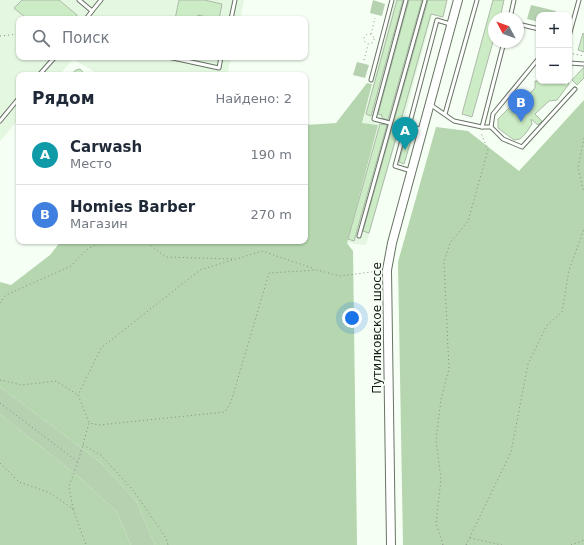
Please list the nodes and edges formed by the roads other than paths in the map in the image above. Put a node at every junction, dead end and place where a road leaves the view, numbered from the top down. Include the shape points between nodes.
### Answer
1 (79, 0) edge
2 (101, 0) edge
3 (235, 0) edge
4 (392, 0) edge
5 (406, 0) edge
6 (425, 0) edge
7 (458, 0) edge
8 (477, 0) edge
9 (514, 0) edge
10 (579, 0) edge
11 (92, 11) junction
12 (511, 12) edge
13 (88, 16) edge
14 (231, 16) edge
15 (451, 24) junction
16 (524, 25) edge
17 (572, 25) edge
18 (536, 28) edge
19 (502, 48) edge
20 (52, 60) edge
21 (182, 60) edge
22 (220, 60) edge
23 (536, 62) edge
24 (572, 63) edge
25 (584, 64) edge
26 (42, 72) edge
27 (371, 80) dead end
28 (575, 89) dead end
29 (16, 101) edge
30 (429, 104) junction
31 (0, 113) edge
32 (445, 114) junction
33 (3, 116) junction
34 (0, 121) edge
35 (390, 124) junction
36 (409, 126) junction
37 (482, 127) junction
38 (491, 128) junction
39 (422, 130) junction
40 (411, 171) junction
41 (359, 236) dead end
42 (391, 545) edge

1 - 11 lane
2 - 11 lane
3 - 14 lane
4 - 27 lane
5 - 35 lane via 374,119
6 - 35 lane
7 - 15 main road, Путилковское шоссе
8 - 32 lane
9 - 12 lane
10 - 17 lane
11 - 13 lane
15 - 30 main road, Путилковское шоссе
15 - 36 lane via 437,20
16 - 18 lane
19 - 37 lane
20 - 26 lane
21 - 22 lane via 219,68
23 - 38 lane via 493,114
24 - 25 lane
28 - 38 lane via 522,147 503,139
29 - 33 lane
30 - 32 lane
30 - 39 main road, Путилковское шоссе
31 - 33 lane
32 - 37 lane via 454,121
33 - 34 lane
35 - 41 lane
36 - 39 lane
36 - 40 lane via 406,125 395,166
37 - 38 lane
39 - 40 main road, Путилковское шоссе
40 - 42 main road, Путилковское шоссе via 387,270

